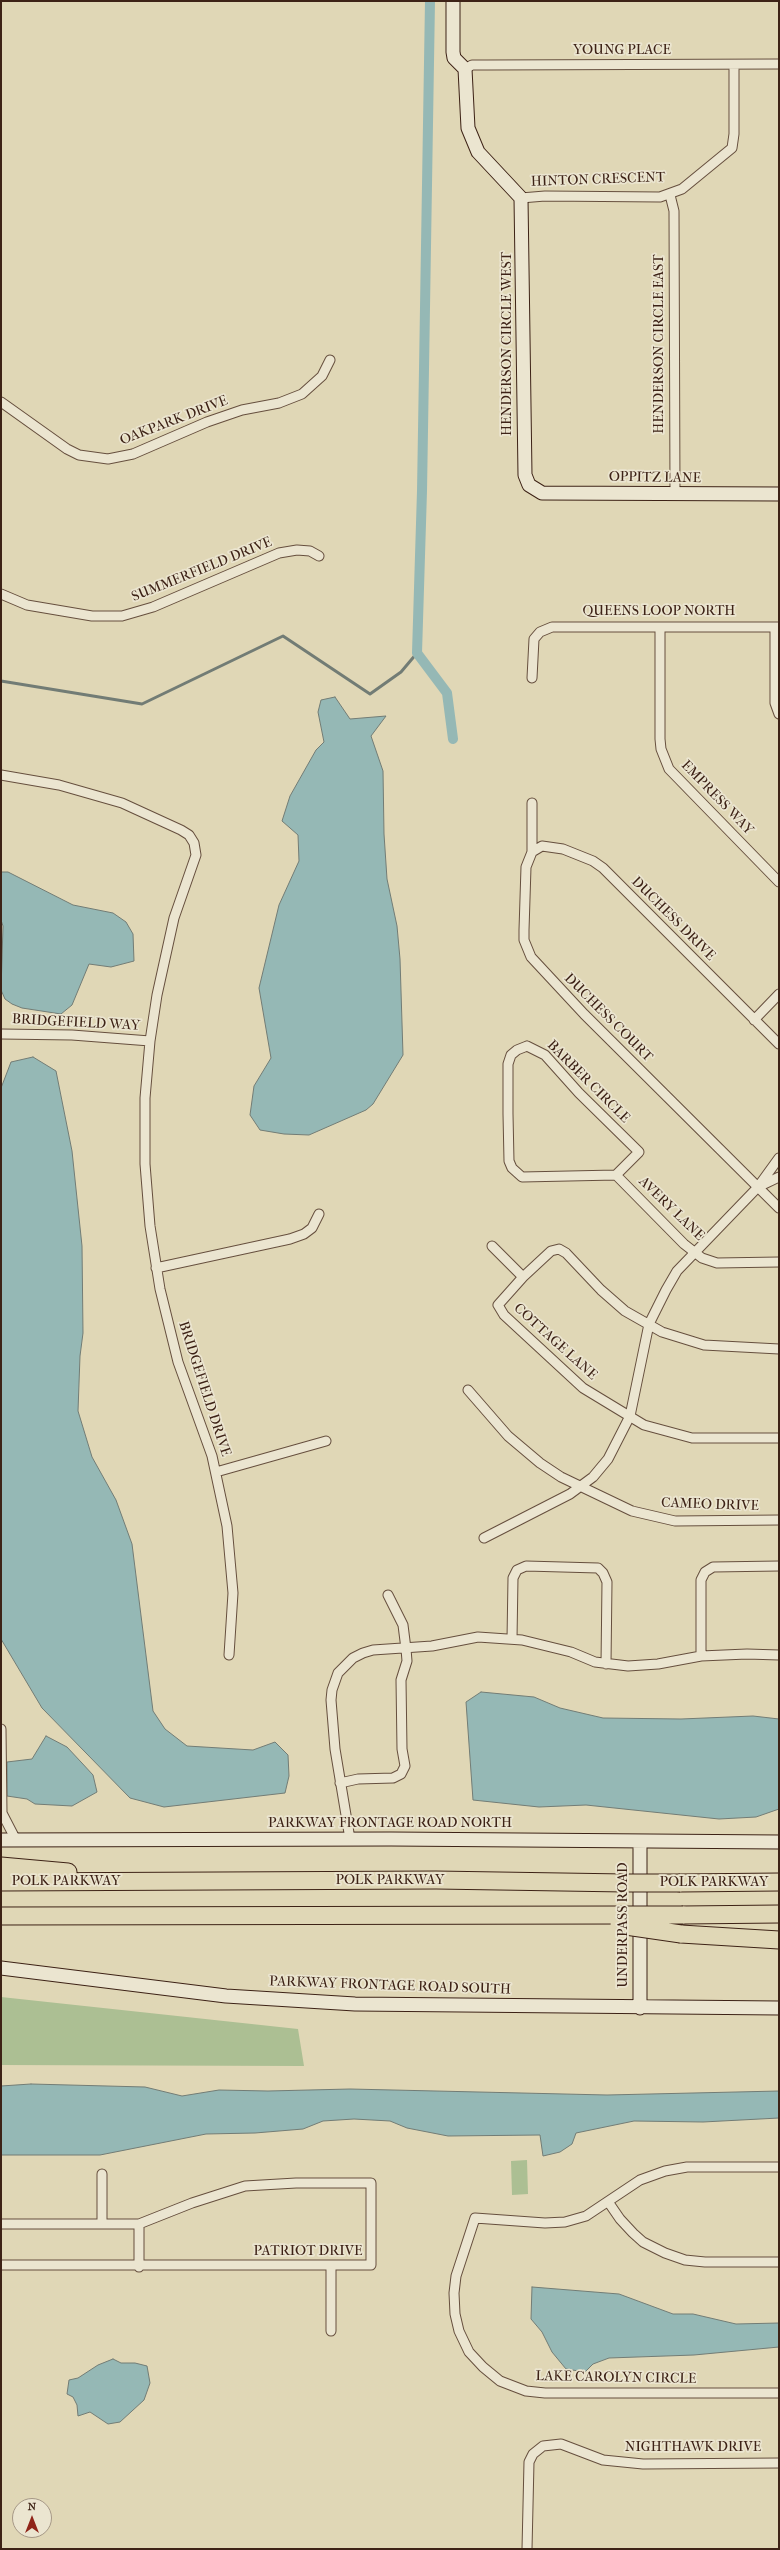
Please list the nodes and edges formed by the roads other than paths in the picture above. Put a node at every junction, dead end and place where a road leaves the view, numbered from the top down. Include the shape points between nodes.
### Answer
1 (453, 1) edge
2 (779, 64) edge
3 (734, 65) junction
4 (465, 69) junction
5 (670, 195) junction
6 (522, 198) junction
7 (330, 360) dead end
8 (1, 402) edge
9 (531, 488) joint
10 (675, 493) junction
11 (779, 494) edge
12 (319, 556) dead end
13 (1, 594) edge
14 (660, 627) junction
15 (777, 627) edge
16 (532, 678) dead end
17 (779, 714) edge
18 (1, 775) edge
19 (532, 803) dead end
20 (532, 852) junction
21 (779, 882) edge
22 (779, 994) edge
23 (754, 1020) junction
24 (1, 1034) edge
25 (150, 1041) junction
26 (779, 1044) edge
27 (779, 1158) edge
28 (616, 1175) junction
29 (779, 1177) edge
30 (758, 1187) junction
31 (779, 1208) edge
32 (319, 1214) dead end
33 (492, 1246) dead end
34 (695, 1253) junction
35 (779, 1262) edge
36 (156, 1268) junction
37 (523, 1277) junction
38 (649, 1324) junction
39 (779, 1349) edge
40 (468, 1390) dead end
41 (630, 1416) junction
42 (779, 1438) edge
43 (326, 1442) dead end
44 (216, 1472) junction
45 (580, 1487) junction
46 (779, 1520) edge
47 (484, 1538) dead end
48 (779, 1566) edge
49 (388, 1595) dead end
50 (512, 1639) junction
51 (406, 1649) junction
52 (230, 1655) dead end
53 (779, 1655) edge
54 (701, 1656) junction
55 (606, 1664) junction
56 (1, 1729) edge
57 (340, 1783) junction
58 (350, 1839) junction
59 (1, 1840) edge
60 (16, 1840) junction
61 (640, 1841) junction
62 (779, 1842) edge
63 (1, 1866) edge
64 (1, 1882) edge
65 (170, 1882) junction
66 (779, 1882) edge
67 (779, 1914) edge
68 (4, 1916) edge
69 (621, 1920) junction
70 (779, 1940) edge
71 (1, 1968) edge
72 (640, 2008) junction
73 (779, 2008) edge
74 (779, 2167) edge
75 (102, 2174) dead end
76 (609, 2203) junction
77 (1, 2224) edge
78 (102, 2224) junction
79 (139, 2224) junction
80 (779, 2262) edge
81 (1, 2265) edge
82 (331, 2266) junction
83 (139, 2267) junction
84 (331, 2331) dead end
85 (779, 2393) edge
86 (779, 2463) edge
87 (527, 2549) edge

1 - 4 main road via 454,58
2 - 3 street, YOUNG PLACE
3 - 4 street, YOUNG PLACE via 487,65
3 - 5 street, HINTON CRESCENT via 732,148 682,189
4 - 6 main road, HINTON CRESCENT via 466,111 470,133 478,152
5 - 6 street, HINTON CRESCENT
5 - 10 street, HENDERSON CIRCLE EAST via 674,211
6 - 9 main road, HENDERSON CIRCLE WEST via 525,476
7 - 8 street, OAKPARK DRIVE via 322,376 309,390 297,396 207,422 133,454 108,459 79,455 67,449
9 - 10 main road, OPPITZ LANE via 542,493
10 - 11 main road, OPPITZ LANE
12 - 13 street, SUMMERFIELD DRIVE via 297,550 280,552 153,607 122,616 92,616 26,605
14 - 15 street, QUEENS LOOP NORTH
14 - 16 street, QUEENS LOOP NORTH via 552,627 534,638
14 - 21 street, EMPRESS WAY via 660,739 666,764 676,778
15 - 17 street via 775,702
18 - 25 street, BRIDGEFIELD DRIVE via 95,794 141,811 192,838 196,855 167,944
19 - 20 street, DUCHESS COURT
20 - 23 street, DUCHESS DRIVE via 542,846 563,849 593,861 603,868
20 - 30 street, DUCHESS COURT via 526,867 524,930 524,940 531,957 584,1014
22 - 23 street
23 - 26 street, DUCHESS DRIVE
24 - 25 street, BRIDGEFIELD WAY via 72,1035
25 - 36 street, BRIDGEFIELD DRIVE via 144,1118 145,1164
27 - 30 street
28 - 28 street, BARBER CIRCLE via 640,1152 579,1093 545,1055 527,1046 517,1050 511,1055 508,1064 508,1138 509,1161 512,1168 522,1177
28 - 34 street, AVERY LANE
29 - 30 street
30 - 31 street, DUCHESS COURT
30 - 34 street
32 - 36 street via 312,1228 290,1239
33 - 37 street
34 - 35 street, AVERY LANE via 717,1263
34 - 38 street via 677,1271
36 - 44 street, BRIDGEFIELD DRIVE via 178,1362
37 - 38 street via 551,1251 559,1249 611,1299 637,1319
37 - 41 street, COTTAGE LANE via 498,1305 504,1315 583,1388
38 - 39 street via 662,1332 704,1345
38 - 41 street
40 - 45 street, CAMEO DRIVE via 522,1449 561,1477
41 - 42 street, COTTAGE LANE via 644,1425 692,1438
41 - 45 street via 608,1459
43 - 44 street
44 - 52 street, BRIDGEFIELD DRIVE via 231,1559
45 - 46 street, CAMEO DRIVE via 632,1511 664,1519
45 - 47 street via 554,1504
48 - 54 street via 713,1567 705,1572 701,1580
49 - 51 street via 403,1625
50 - 51 street via 478,1638
50 - 55 street via 543,1644
50 - 55 street via 513,1578 517,1570 526,1566 598,1568 607,1582
51 - 57 street via 373,1650 363,1653 353,1658 338,1673 331,1700
51 - 57 street via 407,1661 401,1680 402,1749 406,1763 403,1772 393,1778 358,1778
53 - 54 street
54 - 55 street via 642,1666
56 - 60 street via 2,1813
57 - 58 street
58 - 60 main road, PARKWAY FRONTAGE ROAD NORTH
58 - 61 main road, PARKWAY FRONTAGE ROAD NORTH
59 - 60 main road, PARKWAY FRONTAGE ROAD NORTH
61 - 62 main road, PARKWAY FRONTAGE ROAD NORTH
61 - 72 main road, UNDERPASS ROAD
63 - 65 highway
64 - 65 highway, POLK PARKWAY
65 - 66 highway, POLK PARKWAY, bridge
67 - 69 highway, bridge via 683,1915
68 - 69 highway via 544,1913
69 - 70 highway, bridge via 681,1934
71 - 72 main road, PARKWAY FRONTAGE ROAD SOUTH via 226,1996 355,2004
72 - 73 main road, PARKWAY FRONTAGE ROAD SOUTH
74 - 76 street, LAKE CAROLYN CIRCLE via 687,2167 665,2171 640,2180
75 - 78 street
76 - 80 street via 633,2233 665,2253 685,2260
76 - 85 street, LAKE CAROLYN CIRCLE via 586,2216 565,2222 545,2224 475,2218 456,2276 454,2293 459,2331 469,2352 500,2381 526,2391
77 - 78 street, PATRIOT DRIVE
78 - 79 street, PATRIOT DRIVE
79 - 82 street, PATRIOT DRIVE via 245,2186 371,2183 371,2266
79 - 83 street
81 - 83 street, PATRIOT DRIVE
82 - 83 street, PATRIOT DRIVE
82 - 84 street
86 - 87 street, NIGHTHAWK DRIVE via 643,2464 603,2460 552,2443 539,2449 528,2462

